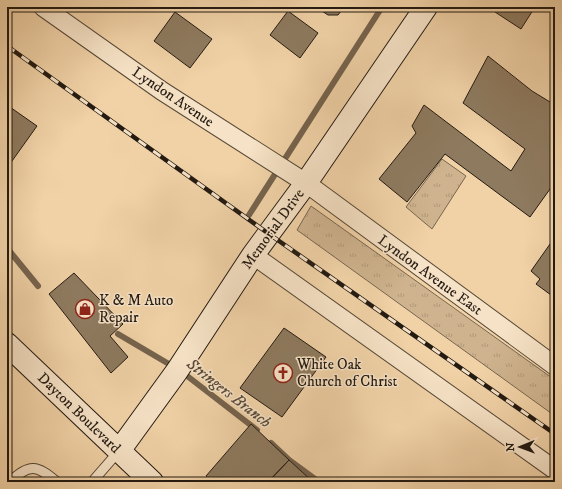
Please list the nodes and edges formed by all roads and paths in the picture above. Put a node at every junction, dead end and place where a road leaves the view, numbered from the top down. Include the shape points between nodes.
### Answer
1 (43, 7) edge
2 (426, 7) edge
3 (306, 183) junction
4 (253, 255) junction
5 (7, 344) edge
6 (555, 366) edge
7 (119, 451) junction
8 (555, 470) edge
9 (10, 482) edge
10 (57, 482) edge
11 (92, 482) edge
12 (152, 482) edge

1 - 3 street, Lyndon Avenue via 162,91
2 - 3 street, Memorial Drive
3 - 4 street, Memorial Drive
3 - 6 street, Lyndon Avenue East
4 - 7 street, Memorial Drive via 177,371
4 - 8 street
5 - 7 street, Dayton Boulevard
7 - 11 lane
7 - 12 street, Dayton Boulevard
9 - 10 lane via 21,471 32,468 43,470

